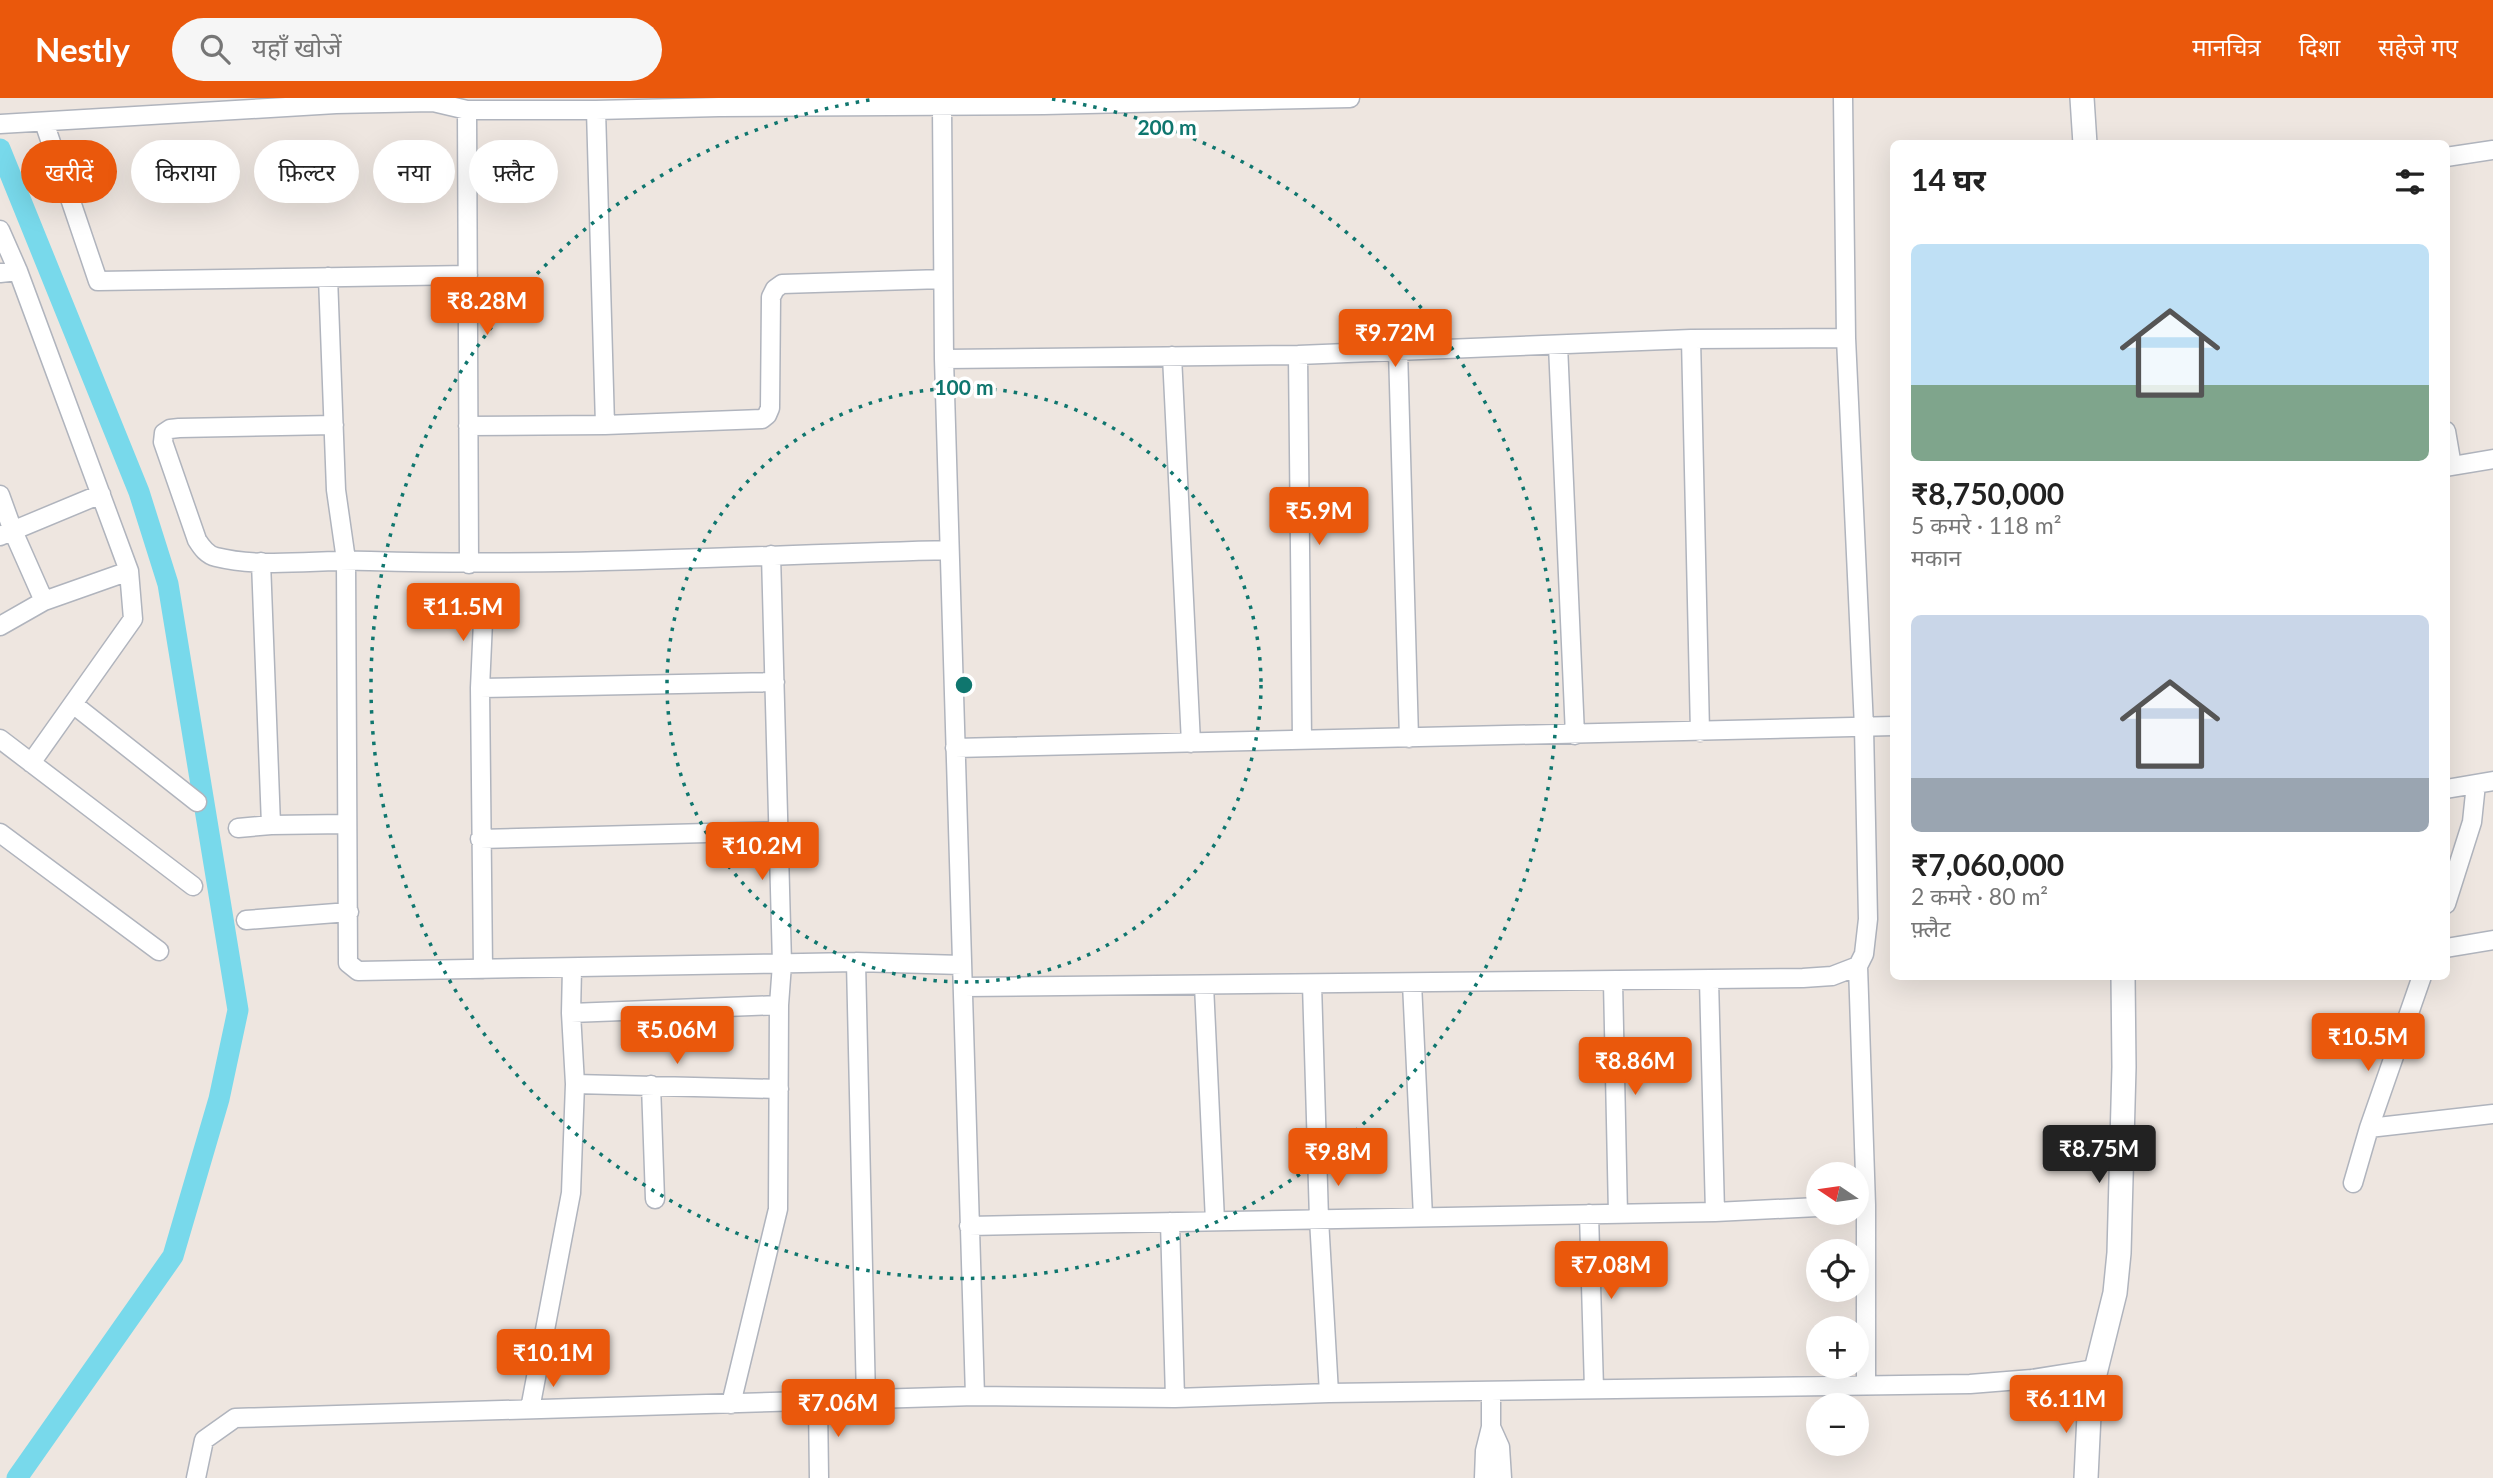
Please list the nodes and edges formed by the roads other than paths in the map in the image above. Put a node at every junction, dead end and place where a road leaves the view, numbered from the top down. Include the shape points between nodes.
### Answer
1 (1350, 98) edge
2 (1843, 98) edge
3 (2082, 98) edge
4 (439, 100) edge
5 (336, 101) edge
6 (942, 106) junction
7 (467, 110) junction
8 (596, 110) junction
9 (44, 122) junction
10 (0, 124) edge
11 (2085, 140) edge
12 (2493, 149) edge
13 (2450, 156) edge
14 (0, 230) edge
15 (9, 272) edge
16 (468, 275) junction
17 (328, 277) junction
18 (943, 279) junction
19 (1846, 338) junction
20 (1691, 339) junction
21 (1558, 345) junction
22 (1398, 350) junction
23 (1298, 355) junction
24 (1172, 356) junction
25 (944, 359) junction
26 (334, 425) junction
27 (605, 425) junction
28 (468, 426) junction
29 (2493, 459) edge
30 (2450, 466) edge
31 (101, 494) junction
32 (0, 495) edge
33 (6, 533) edge
34 (949, 550) junction
35 (771, 555) junction
36 (346, 560) junction
37 (261, 562) junction
38 (469, 564) junction
39 (129, 570) junction
40 (484, 599) dead end
41 (44, 601) junction
42 (0, 626) edge
43 (775, 682) junction
44 (480, 688) junction
45 (73, 704) junction
46 (1890, 726) edge
47 (1864, 727) junction
48 (1700, 732) junction
49 (1575, 735) junction
50 (1409, 738) junction
51 (0, 739) edge
52 (1302, 740) junction
53 (1191, 743) junction
54 (956, 748) junction
55 (31, 763) junction
56 (2485, 783) edge
57 (2450, 788) edge
58 (197, 802) dead end
59 (346, 824) junction
60 (271, 825) junction
61 (238, 828) dead end
62 (780, 831) junction
63 (0, 833) edge
64 (480, 839) junction
65 (193, 886) dead end
66 (2450, 891) edge
67 (349, 912) junction
68 (246, 920) dead end
69 (2493, 940) edge
70 (2450, 947) edge
71 (159, 951) dead end
72 (856, 962) junction
73 (782, 964) junction
74 (962, 965) junction
75 (1858, 966) junction
76 (572, 968) junction
77 (483, 969) junction
78 (1709, 980) junction
79 (2123, 980) edge
80 (2421, 980) edge
81 (1613, 982) junction
82 (1412, 983) junction
83 (1312, 984) junction
84 (1204, 985) junction
85 (963, 987) junction
86 (779, 1005) junction
87 (570, 1013) junction
88 (575, 1084) junction
89 (651, 1085) junction
90 (779, 1089) junction
91 (2493, 1114) edge
92 (2369, 1128) junction
93 (1860, 1162) edge
94 (2353, 1182) dead end
95 (655, 1199) dead end
96 (1806, 1208) edge
97 (1715, 1212) junction
98 (1589, 1214) junction
99 (1618, 1214) junction
100 (1423, 1217) junction
101 (1319, 1219) junction
102 (1216, 1221) junction
103 (1170, 1222) junction
104 (1862, 1225) edge
105 (970, 1226) junction
106 (2095, 1369) junction
107 (1866, 1385) junction
108 (1594, 1390) junction
109 (1491, 1392) junction
110 (1329, 1393) junction
111 (975, 1396) junction
112 (1175, 1398) junction
113 (866, 1399) junction
114 (818, 1402) junction
115 (731, 1404) junction
116 (530, 1409) junction
117 (1491, 1427) junction
118 (196, 1478) edge
119 (819, 1478) edge
120 (1484, 1478) edge
121 (1502, 1478) edge
122 (2086, 1478) edge

1 - 6 street
2 - 19 street
3 - 11 street
4 - 5 street
4 - 7 street
5 - 9 street
6 - 8 street
6 - 18 street
7 - 8 street
7 - 16 street
8 - 27 street
9 - 10 street
9 - 17 street via 99,281
12 - 13 street
14 - 15 street
15 - 31 street
16 - 17 street
16 - 28 street
17 - 26 street
18 - 25 street
18 - 27 street via 782,284 771,297 770,408 762,419
19 - 20 street
19 - 47 street
20 - 21 street
20 - 48 street
21 - 22 street
21 - 49 street
22 - 23 street
22 - 50 street
23 - 24 street
23 - 52 street
24 - 25 street
24 - 53 street
25 - 34 street
26 - 36 street via 336,490
26 - 37 street via 179,428 164,433 163,442 203,550 213,557
27 - 28 street
28 - 38 street
29 - 30 street
31 - 33 street
31 - 39 street
32 - 33 street
33 - 41 street
34 - 35 street
34 - 54 street
35 - 38 street
35 - 43 street
36 - 37 street
36 - 38 street
36 - 59 street
37 - 60 street
39 - 41 street
39 - 45 street via 133,619
40 - 44 street
41 - 42 street
43 - 44 street
43 - 62 street
44 - 64 street
45 - 55 street
45 - 58 street
46 - 47 street
47 - 48 street
47 - 75 street via 1868,919
48 - 49 street
49 - 50 street
50 - 52 street
51 - 55 street
52 - 53 street
53 - 54 street
54 - 74 street
55 - 65 street
56 - 57 street
56 - 66 street
59 - 60 street
59 - 67 street
60 - 61 street
62 - 64 street
62 - 73 street
63 - 71 street
64 - 77 street
67 - 68 street
67 - 77 street via 348,964 358,971
69 - 70 street
72 - 73 street
72 - 74 street
72 - 113 street
73 - 76 street
73 - 86 street
74 - 85 street
75 - 78 street via 1832,976
75 - 93 street
76 - 77 street
76 - 87 street
78 - 81 street
78 - 97 street
79 - 106 street via 2119,1253 2115,1293
80 - 92 street
81 - 82 street
81 - 99 street
82 - 83 street
82 - 100 street
83 - 84 street
83 - 101 street
84 - 85 street
84 - 102 street
85 - 105 street
86 - 87 street
86 - 90 street
87 - 88 street
88 - 89 street
88 - 116 street via 571,1193
89 - 90 street
89 - 95 street
90 - 115 street via 778,1209
91 - 92 street
92 - 94 street
96 - 97 street
97 - 99 street
98 - 99 street
98 - 100 street
98 - 108 street
100 - 101 street
101 - 102 street
101 - 110 street
102 - 103 street
103 - 105 street
103 - 112 street
104 - 107 street
105 - 111 street
106 - 107 street via 1970,1384
106 - 122 street
107 - 108 street
108 - 109 street
109 - 110 street
109 - 117 street
110 - 112 street
111 - 112 street
111 - 113 street
113 - 114 street
114 - 115 street
114 - 119 street
115 - 116 street
116 - 118 street via 235,1418 204,1440
117 - 120 street
117 - 121 street via 1500,1447

